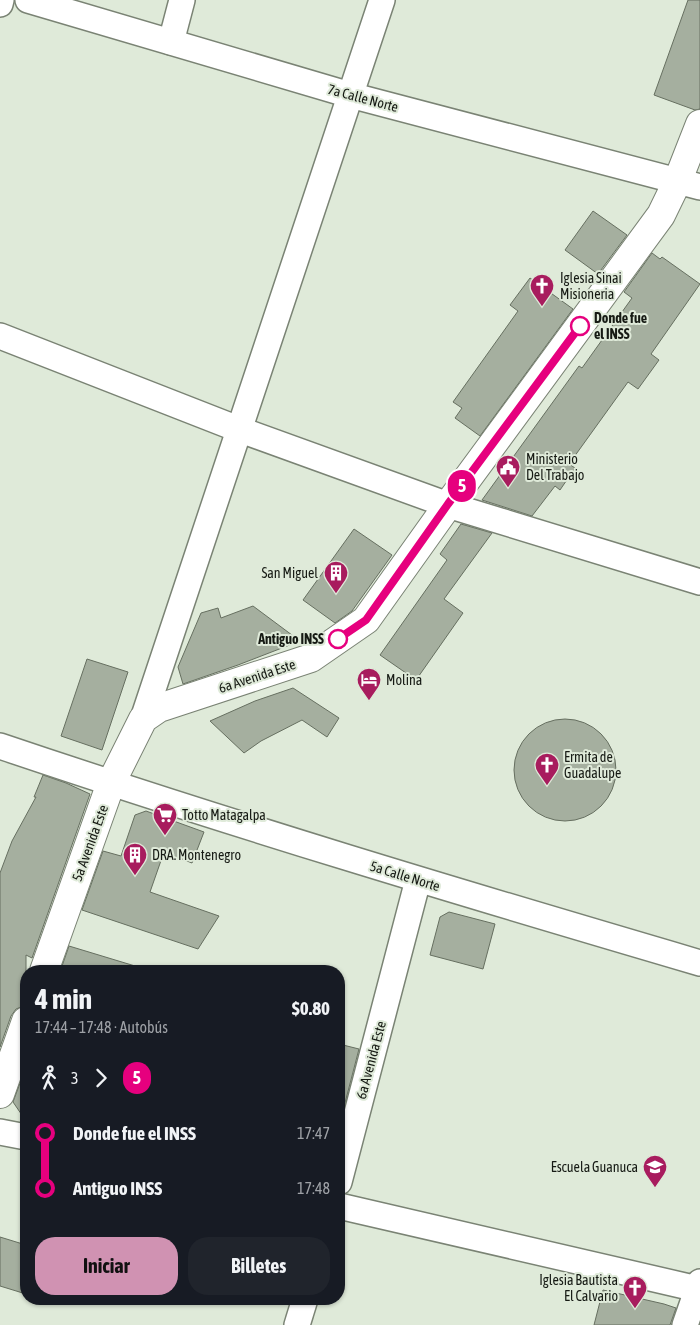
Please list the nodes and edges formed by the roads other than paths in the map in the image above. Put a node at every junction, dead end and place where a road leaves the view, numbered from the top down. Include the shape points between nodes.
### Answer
1 (1, 0) edge
2 (28, 0) edge
3 (182, 0) edge
4 (382, 0) edge
5 (0, 4) edge
6 (171, 42) junction
7 (350, 95) junction
8 (700, 124) edge
9 (689, 184) edge
10 (0, 336) edge
11 (238, 430) junction
12 (448, 504) junction
13 (700, 582) edge
14 (143, 719) junction
15 (0, 746) edge
16 (111, 783) junction
17 (418, 880) junction
18 (700, 963) edge
19 (46, 965) edge
20 (20, 1037) edge
21 (0, 1094) edge
22 (0, 1132) edge
23 (20, 1137) edge
24 (345, 1159) edge
25 (345, 1207) edge
26 (699, 1286) edge
27 (303, 1305) edge
28 (297, 1325) edge
29 (686, 1325) edge

1 - 5 street
2 - 6 street, 7a Calle Norte
3 - 6 street
4 - 7 street
6 - 7 street, 7a Calle Norte
7 - 9 street, 7a Calle Norte
7 - 11 street
8 - 9 street, 6a Avenida Este
9 - 12 street, 6a Avenida Este via 661,215
10 - 11 street
11 - 12 street
11 - 14 street
12 - 13 street
12 - 14 street, 6a Avenida Este via 366,620 311,658 159,708
14 - 16 street, 5a Avenida Este
15 - 16 street, 5a Calle Norte
16 - 17 street, 5a Calle Norte
16 - 19 street, 5a Avenida Este
17 - 18 street, 5a Calle Norte
17 - 24 street, 6a Avenida Este
20 - 21 street
22 - 23 street
25 - 26 street
26 - 29 street
27 - 28 street

